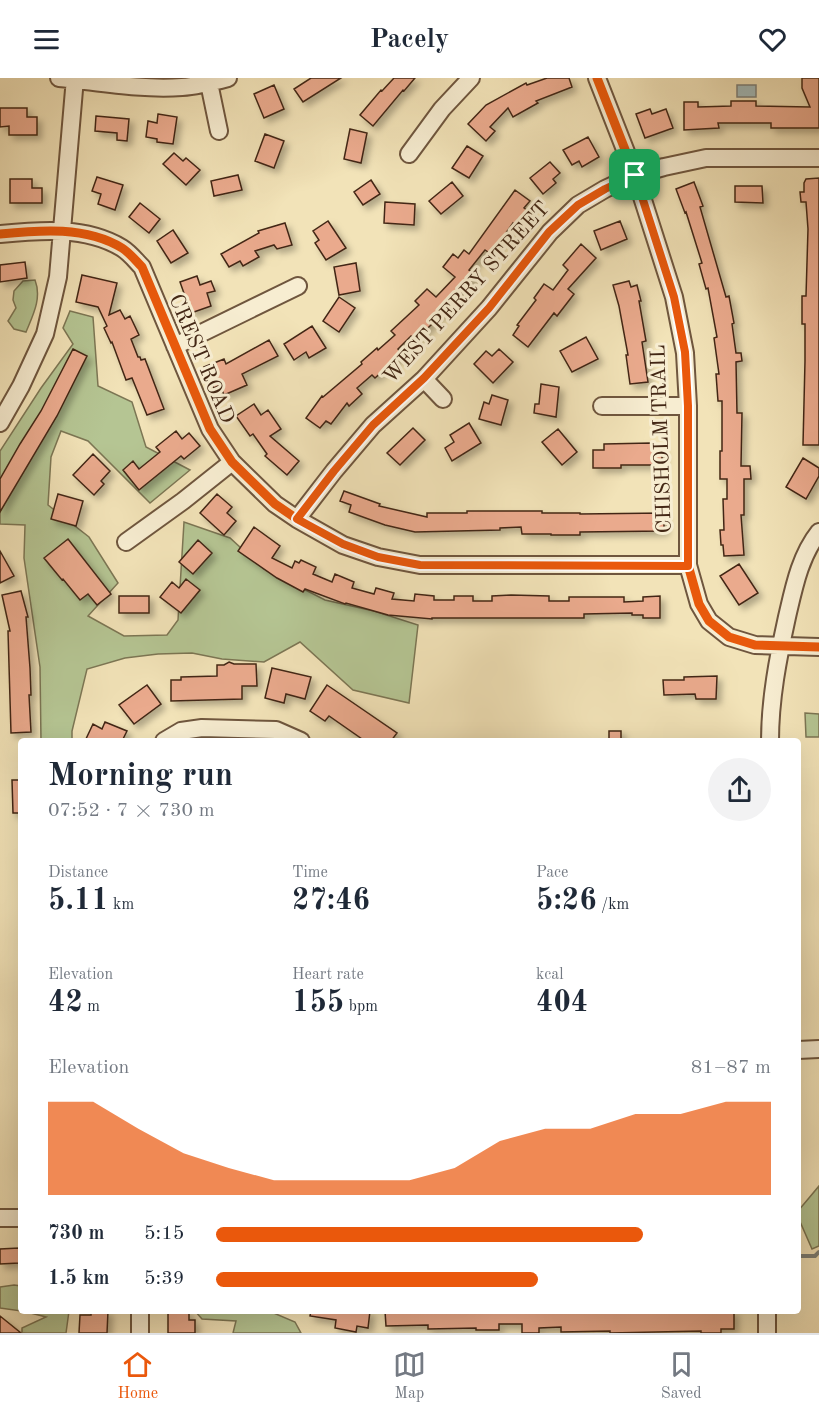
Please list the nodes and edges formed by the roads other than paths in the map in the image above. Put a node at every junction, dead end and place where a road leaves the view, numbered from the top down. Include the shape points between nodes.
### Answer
1 (228, 78) edge
2 (471, 78) edge
3 (597, 78) edge
4 (70, 79) edge
5 (209, 83) junction
6 (219, 131) dead end
7 (409, 154) dead end
8 (819, 158) edge
9 (635, 175) junction
10 (63, 231) junction
11 (0, 234) edge
12 (298, 286) dead end
13 (175, 346) junction
14 (424, 378) junction
15 (443, 399) dead end
16 (602, 406) dead end
17 (688, 406) junction
18 (0, 423) edge
19 (232, 462) junction
20 (297, 519) junction
21 (819, 532) edge
22 (126, 542) dead end
23 (688, 566) junction
24 (780, 647) junction
25 (819, 647) edge
26 (169, 738) edge
27 (294, 738) edge
28 (770, 738) edge
29 (819, 1049) edge
30 (801, 1050) edge
31 (0, 1218) edge
32 (18, 1218) edge
33 (140, 1314) edge
34 (767, 1314) edge
35 (140, 1333) edge
36 (767, 1333) edge

1 - 5 street
2 - 7 street
3 - 9 street, CHISHOLM TRAIL
4 - 5 street via 142,87
4 - 10 street
5 - 6 street
8 - 9 street, WEST PERRY STREET via 706,158
9 - 14 street, WEST PERRY STREET via 578,205 549,232 489,308
9 - 17 street, CHISHOLM TRAIL via 674,297 685,352
10 - 11 street, CREST ROAD
10 - 13 street, CREST ROAD via 96,237 123,249 142,267
10 - 18 street via 45,334
12 - 13 street
13 - 19 street, CREST ROAD via 210,429
14 - 15 street
14 - 20 street, WEST PERRY STREET via 373,425
16 - 17 street
17 - 23 street, CHISHOLM TRAIL
19 - 20 street, CREST ROAD via 275,504
19 - 22 street
20 - 23 street, CREST ROAD via 343,544 378,557 420,565
21 - 24 street via 809,544 796,579
23 - 24 street, CHISHOLM TRAIL via 699,604 709,621 729,637
24 - 25 street, CHISHOLM TRAIL
24 - 28 street
26 - 27 street via 181,731 202,728 276,730
29 - 30 street
31 - 32 street
33 - 35 street
34 - 36 street

